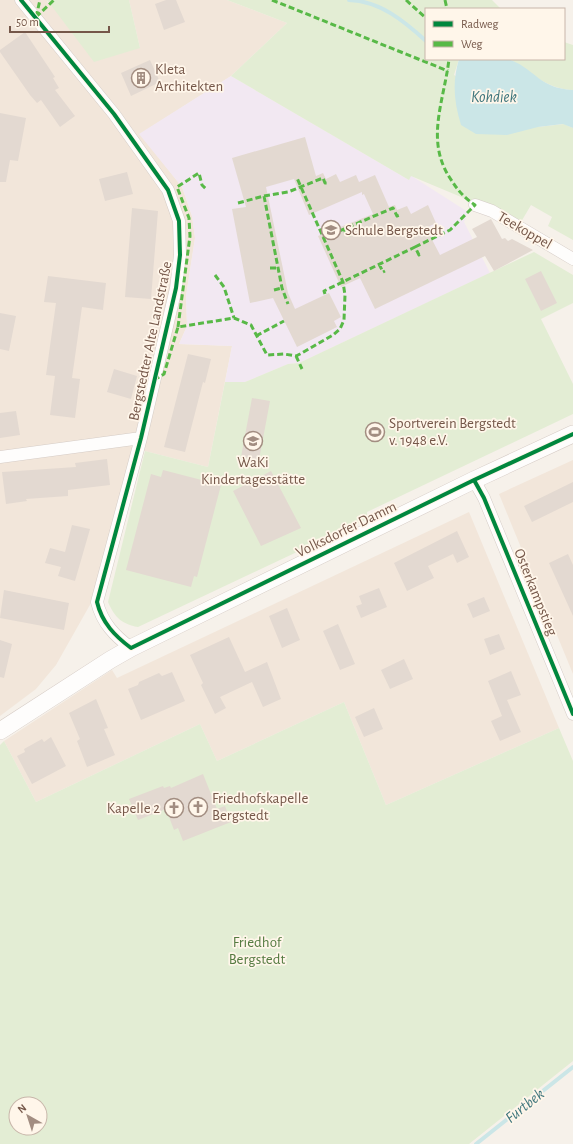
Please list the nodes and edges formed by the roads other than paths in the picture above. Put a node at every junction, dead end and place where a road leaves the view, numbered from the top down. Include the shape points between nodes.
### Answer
1 (22, 0) edge
2 (475, 205) dead end
3 (573, 259) edge
4 (573, 434) edge
5 (141, 438) junction
6 (0, 457) edge
7 (474, 480) junction
8 (131, 648) junction
9 (573, 714) edge
10 (0, 731) edge

1 - 5 street, Bergstedter Alte Landstraße via 114,114 168,190 179,221 180,255 176,288
2 - 3 street, Teekoppel via 492,211
4 - 7 main road, Volksdorfer Damm
5 - 6 street
5 - 8 street, Bergstedter Alte Landstraße via 97,602 110,628
7 - 8 main road, Volksdorfer Damm
7 - 9 street, Osterkampstieg via 484,498
8 - 10 main road, Volksdorfer Damm

